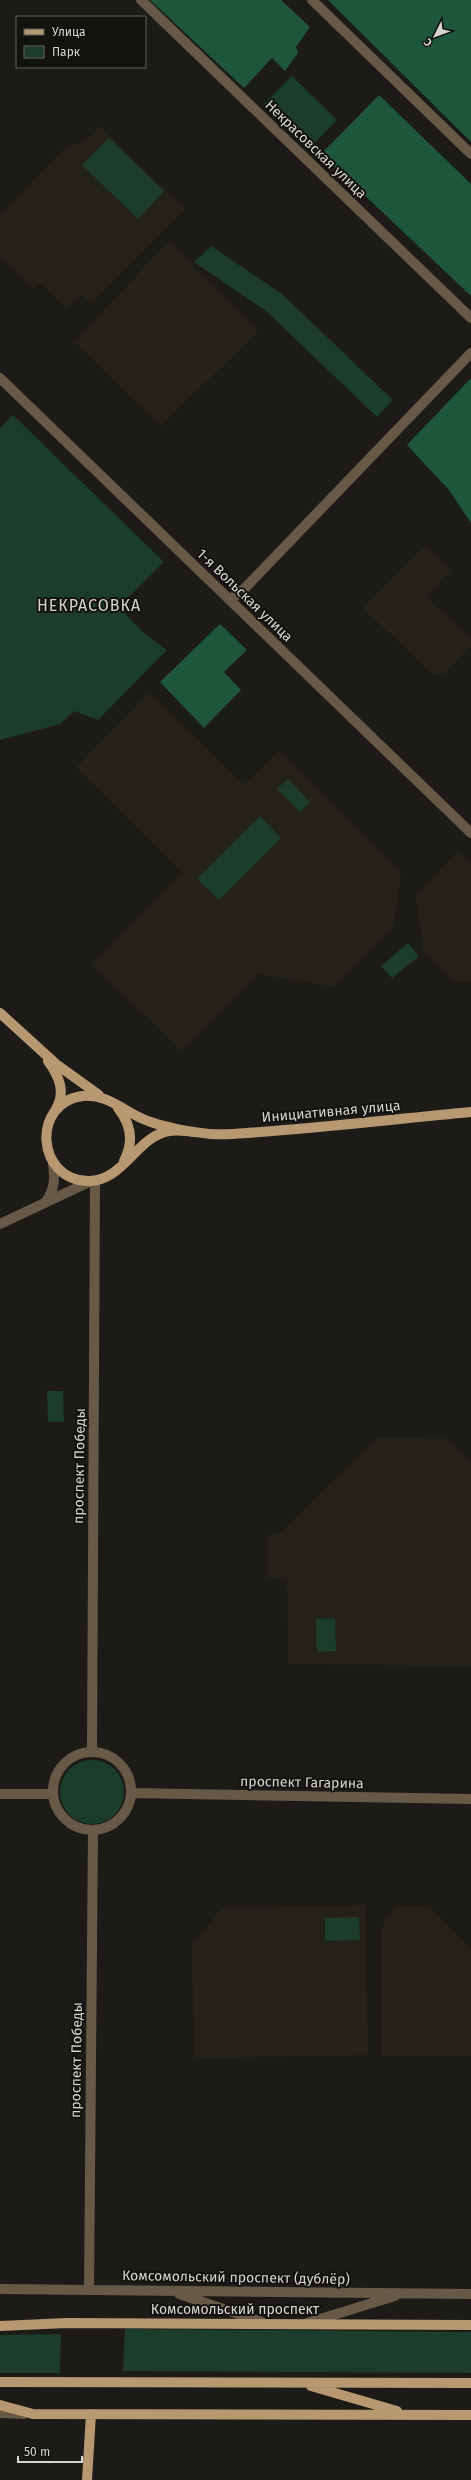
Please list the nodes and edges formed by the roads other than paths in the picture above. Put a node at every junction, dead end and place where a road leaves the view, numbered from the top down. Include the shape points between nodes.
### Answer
1 (141, 0) edge
2 (312, 0) edge
3 (471, 154) edge
4 (471, 318) edge
5 (471, 353) edge
6 (0, 378) edge
7 (230, 600) junction
8 (471, 833) edge
9 (0, 1013) edge
10 (32, 1043) junction
11 (104, 1098) junction
12 (115, 1105) junction
13 (56, 1109) junction
14 (471, 1112) edge
15 (193, 1132) junction
16 (53, 1163) junction
17 (118, 1169) junction
18 (92, 1181) junction
19 (43, 1205) junction
20 (0, 1224) edge
21 (92, 1751) junction
22 (132, 1793) junction
23 (0, 1794) edge
24 (52, 1794) junction
25 (471, 1799) edge
26 (93, 1831) junction
27 (0, 2289) edge
28 (28, 2289) junction
29 (89, 2290) junction
30 (170, 2291) junction
31 (405, 2293) junction
32 (471, 2294) edge
33 (0, 2296) edge
34 (262, 2322) junction
35 (307, 2323) junction
36 (471, 2325) edge
37 (0, 2326) edge
38 (0, 2382) edge
39 (301, 2382) junction
40 (471, 2384) edge
41 (0, 2405) edge
42 (0, 2413) edge
43 (33, 2414) junction
44 (91, 2414) junction
45 (471, 2414) edge
46 (413, 2415) junction
47 (87, 2480) edge

1 - 4 street, Некрасовская улица
2 - 3 street
5 - 7 street via 245,588
6 - 7 street, 1-я Вольская улица
7 - 8 street, 1-я Вольская улица
9 - 10 main road
10 - 11 main road via 83,1085
10 - 13 main road via 51,1066 60,1082 61,1097
11 - 12 main road, Инициативная улица
11 - 13 main road, Инициативная улица via 82,1096 71,1099
12 - 15 main road, Инициативная улица via 158,1125
12 - 17 main road, Инициативная улица via 130,1127 131,1140 129,1152
13 - 16 main road via 46,1130 45,1140
14 - 15 main road, Инициативная улица via 246,1133 213,1135
15 - 17 main road, Инициативная улица via 178,1130 161,1134 149,1141
16 - 18 main road via 68,1177
16 - 19 street via 53,1192
17 - 18 main road, Инициативная улица via 110,1175
18 - 19 street
18 - 21 street, проспект Победы
19 - 20 street
21 - 22 street via 108,1754 121,1763 129,1777
21 - 24 street via 79,1753 68,1760 56,1775
22 - 25 street, проспект Гагарина
22 - 26 street via 127,1810 115,1823 105,1829
23 - 24 street
24 - 26 street via 61,1816 70,1824
26 - 29 street, проспект Победы
27 - 28 street, Комсомольский проспект (дублёр)
28 - 29 street, Комсомольский проспект (дублёр)
28 - 33 street
29 - 30 street, Комсомольский проспект (дублёр)
30 - 31 street, Комсомольский проспект (дублёр)
30 - 34 street
31 - 32 street, Комсомольский проспект (дублёр)
31 - 35 street
34 - 35 main road, Комсомольский проспект
34 - 37 main road, Комсомольский проспект
35 - 36 main road, Комсомольский проспект
38 - 39 main road
39 - 40 main road
39 - 46 main road via 371,2405
41 - 43 main road
42 - 43 street
43 - 44 main road
44 - 46 main road
44 - 47 main road
45 - 46 main road

